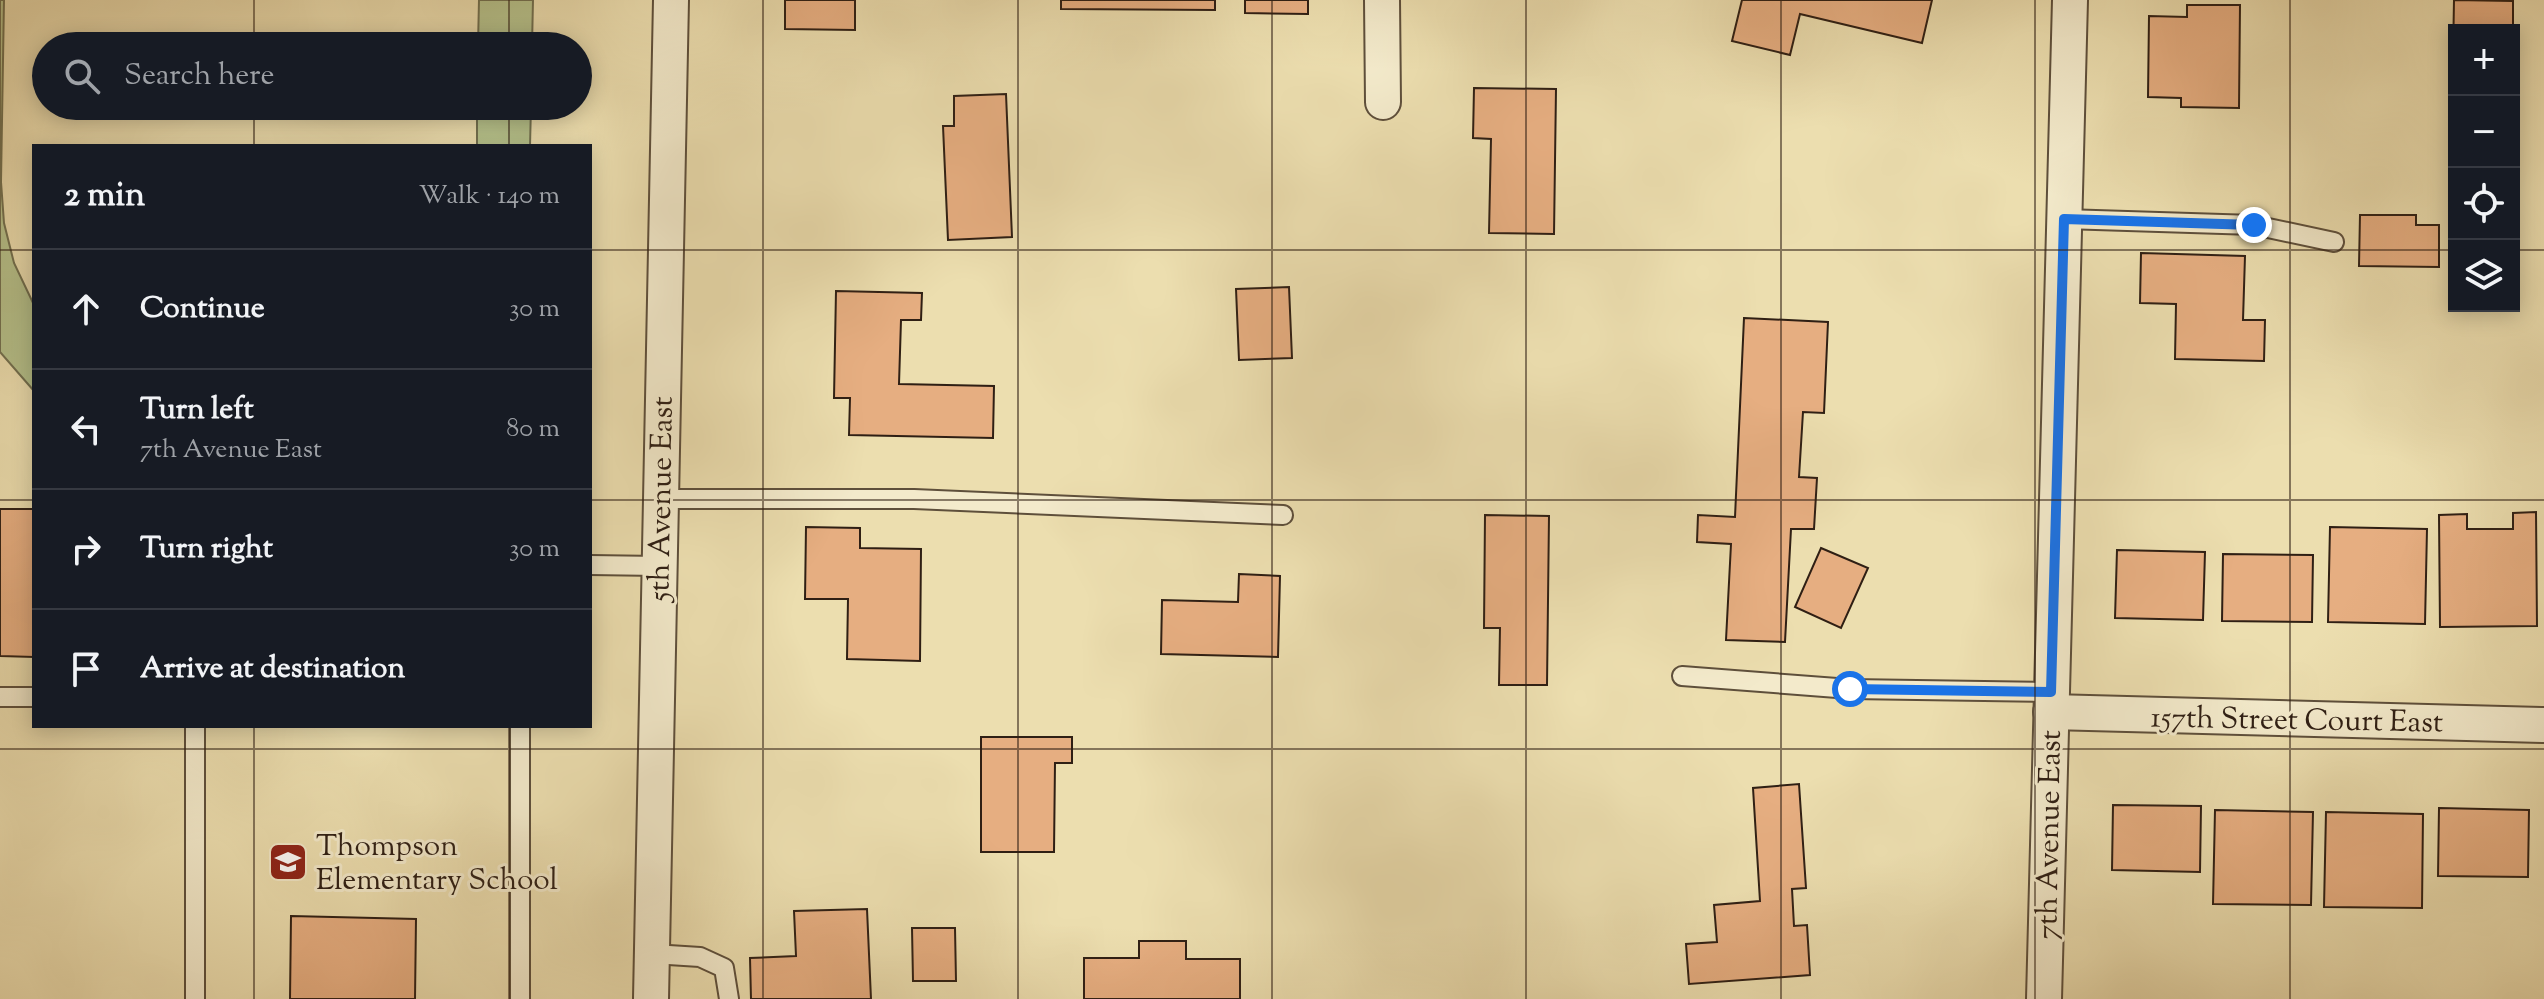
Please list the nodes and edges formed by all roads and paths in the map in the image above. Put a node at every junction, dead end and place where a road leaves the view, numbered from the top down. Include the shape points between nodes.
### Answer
1 (671, 0) edge
2 (1382, 0) edge
3 (2070, 0) edge
4 (1383, 102) dead end
5 (2064, 219) junction
6 (2334, 242) dead end
7 (660, 499) junction
8 (1283, 515) dead end
9 (592, 565) edge
10 (659, 566) junction
11 (1682, 676) dead end
12 (0, 697) edge
13 (32, 697) edge
14 (2051, 702) junction
15 (2544, 725) edge
16 (195, 728) edge
17 (520, 728) edge
18 (653, 954) junction
19 (195, 999) edge
20 (520, 999) edge
21 (651, 999) edge
22 (729, 999) edge
23 (2044, 999) edge

1 - 7 street, 5th Avenue East
2 - 4 street
3 - 5 street, 7th Avenue East
5 - 6 lane via 2254,225
5 - 14 street, 7th Avenue East
7 - 8 lane via 914,499
7 - 10 street, 5th Avenue East
9 - 10 lane
10 - 18 street, 5th Avenue East
11 - 14 lane
12 - 13 lane
14 - 15 street, 157th Street Court East
14 - 23 street, 7th Avenue East
16 - 19 lane
17 - 20 lane
18 - 21 street, 5th Avenue East
18 - 22 lane via 700,957 724,968

